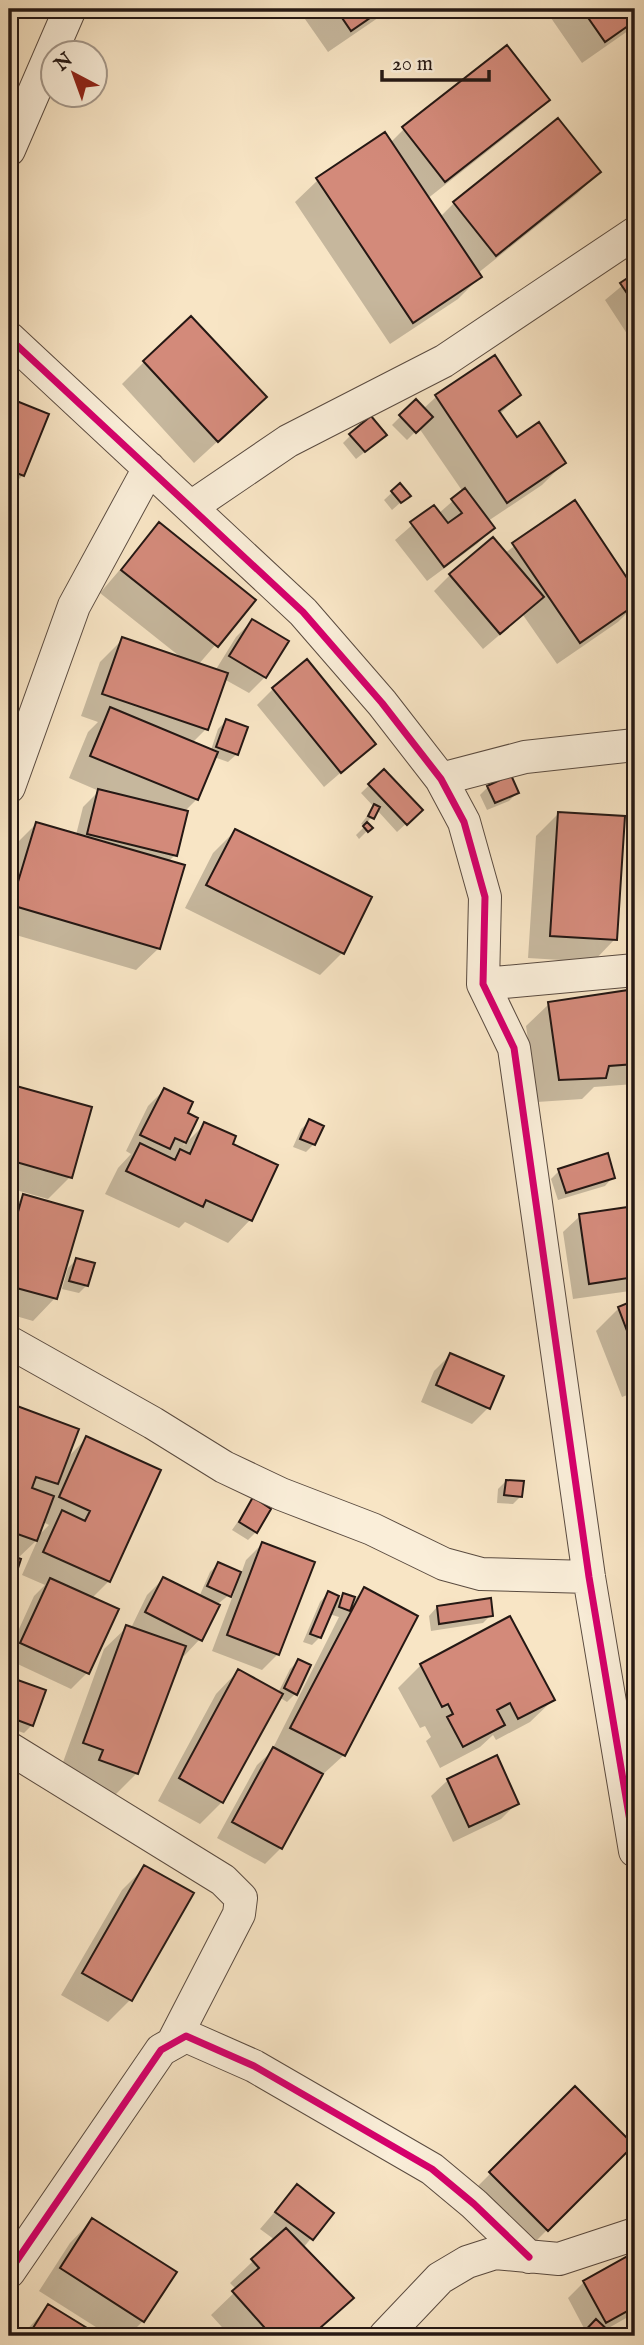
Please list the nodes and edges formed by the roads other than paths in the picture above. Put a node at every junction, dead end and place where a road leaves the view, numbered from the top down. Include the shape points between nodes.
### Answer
1 (70, 9) edge
2 (9, 150) edge
3 (635, 233) edge
4 (9, 338) edge
5 (149, 468) junction
6 (191, 507) junction
7 (635, 745) edge
8 (441, 779) junction
9 (9, 787) edge
10 (635, 970) edge
11 (483, 984) junction
12 (9, 1342) edge
13 (589, 1577) junction
14 (9, 1748) edge
15 (635, 1851) edge
16 (174, 2040) junction
17 (635, 2234) edge
18 (529, 2257) junction
19 (9, 2272) edge
20 (385, 2336) edge

1 - 2 street
3 - 6 street via 444,361 288,441
4 - 5 street
5 - 6 street
5 - 9 street via 74,606
6 - 8 street via 303,612
7 - 8 street via 525,757
8 - 11 street via 464,822 485,897
10 - 11 street
11 - 13 street via 514,1048
12 - 13 street via 224,1467 372,1528 444,1564 481,1574
13 - 15 street
14 - 16 street via 223,1880 241,1898 239,1914
16 - 18 street via 186,2036 254,2066 432,2169
16 - 19 street via 161,2050
17 - 18 street via 559,2259
18 - 20 street via 495,2253 467,2262 440,2278

